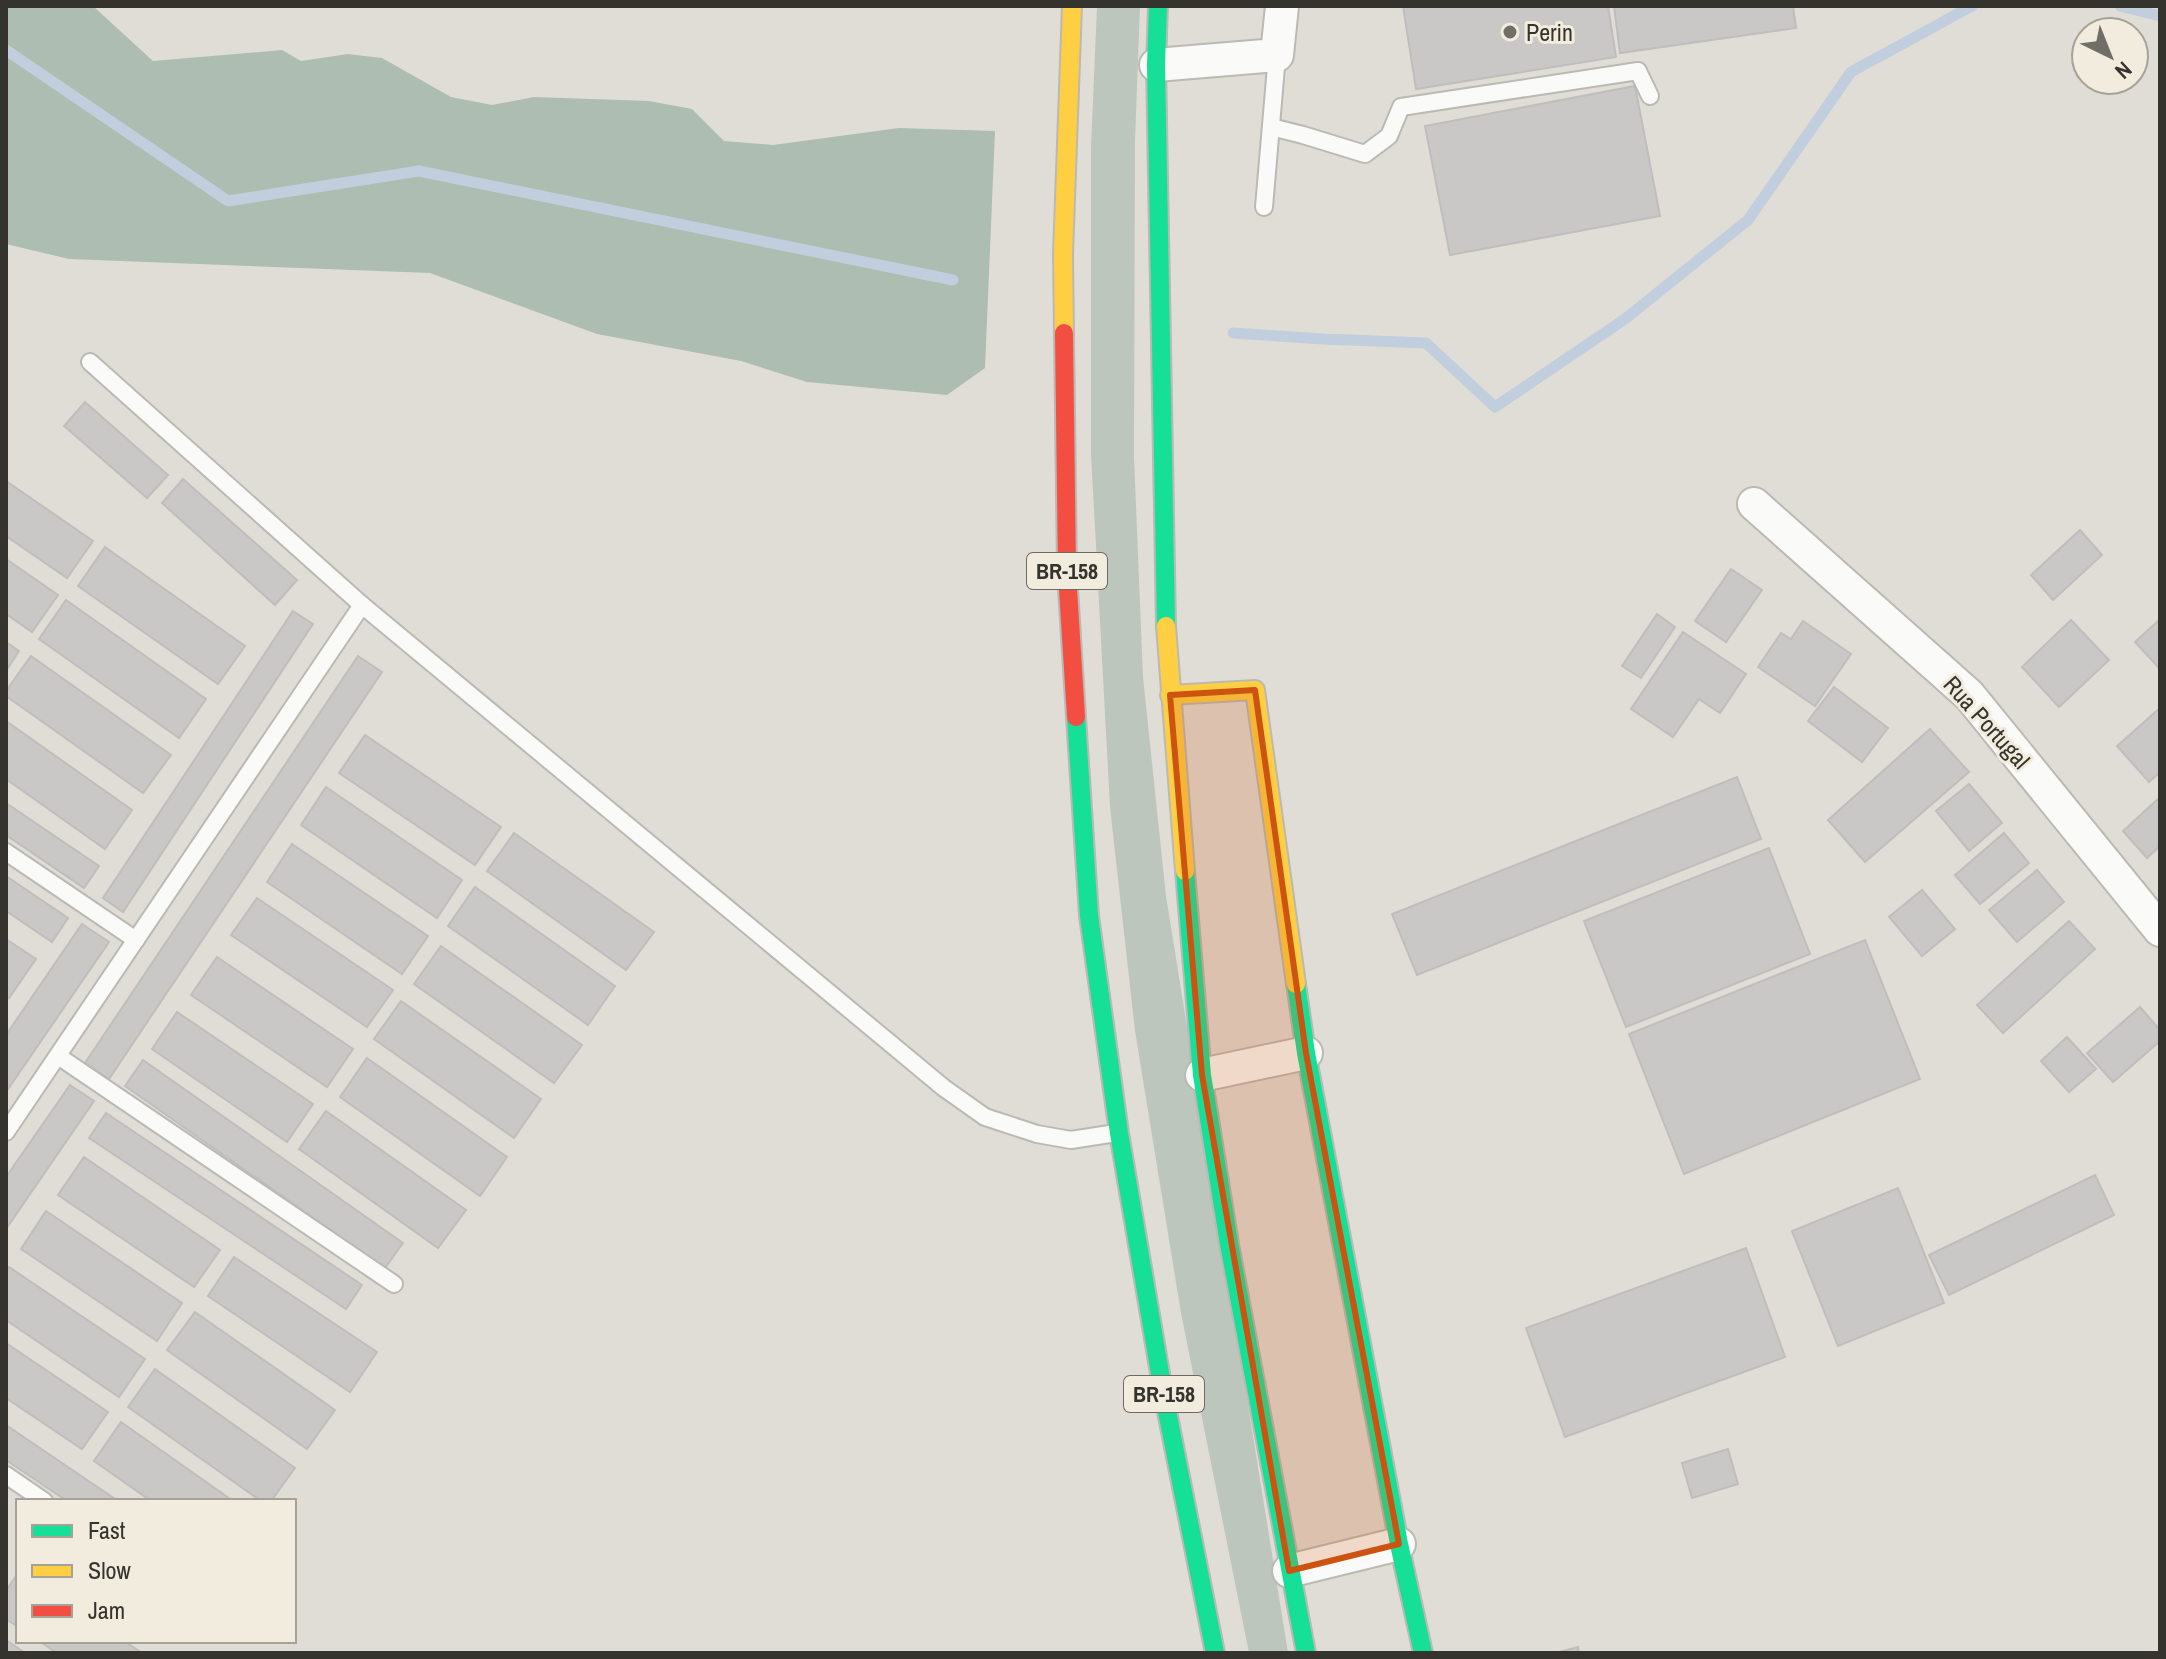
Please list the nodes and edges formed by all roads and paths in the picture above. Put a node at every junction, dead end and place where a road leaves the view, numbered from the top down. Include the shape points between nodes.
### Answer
1 (1072, 6) edge
2 (1158, 6) edge
3 (1282, 6) edge
4 (1277, 55) junction
5 (1156, 65) junction
6 (1650, 96) dead end
7 (1271, 127) junction
8 (1264, 207) dead end
9 (90, 362) dead end
10 (1754, 504) dead end
11 (362, 605) junction
12 (1170, 695) junction
13 (6, 852) edge
14 (2160, 930) edge
15 (136, 940) junction
16 (1306, 1053) junction
17 (58, 1056) junction
18 (1202, 1075) junction
19 (6, 1132) edge
20 (1119, 1133) junction
21 (394, 1284) dead end
22 (6, 1475) edge
23 (41, 1499) edge
24 (1399, 1544) junction
25 (1289, 1571) junction
26 (1215, 1653) edge
27 (1306, 1653) edge
28 (1423, 1653) edge

1 - 20 main road, BR-158 via 1063,254 1067,573 1089,916
2 - 5 main road
3 - 4 street
4 - 5 street
4 - 7 lane
5 - 12 main road
6 - 7 lane via 1638,71 1401,107 1389,136 1365,154
7 - 8 lane
9 - 11 lane
10 - 14 street, Rua Portugal via 1969,695
11 - 15 lane
11 - 20 lane via 985,1117 1071,1140
12 - 16 main road via 1255,690
12 - 18 main road
13 - 15 lane
15 - 17 lane
16 - 18 street
16 - 24 main road
17 - 19 lane
17 - 21 lane
18 - 25 main road
20 - 26 main road, BR-158
22 - 23 lane
24 - 25 street
24 - 28 main road
25 - 27 main road

